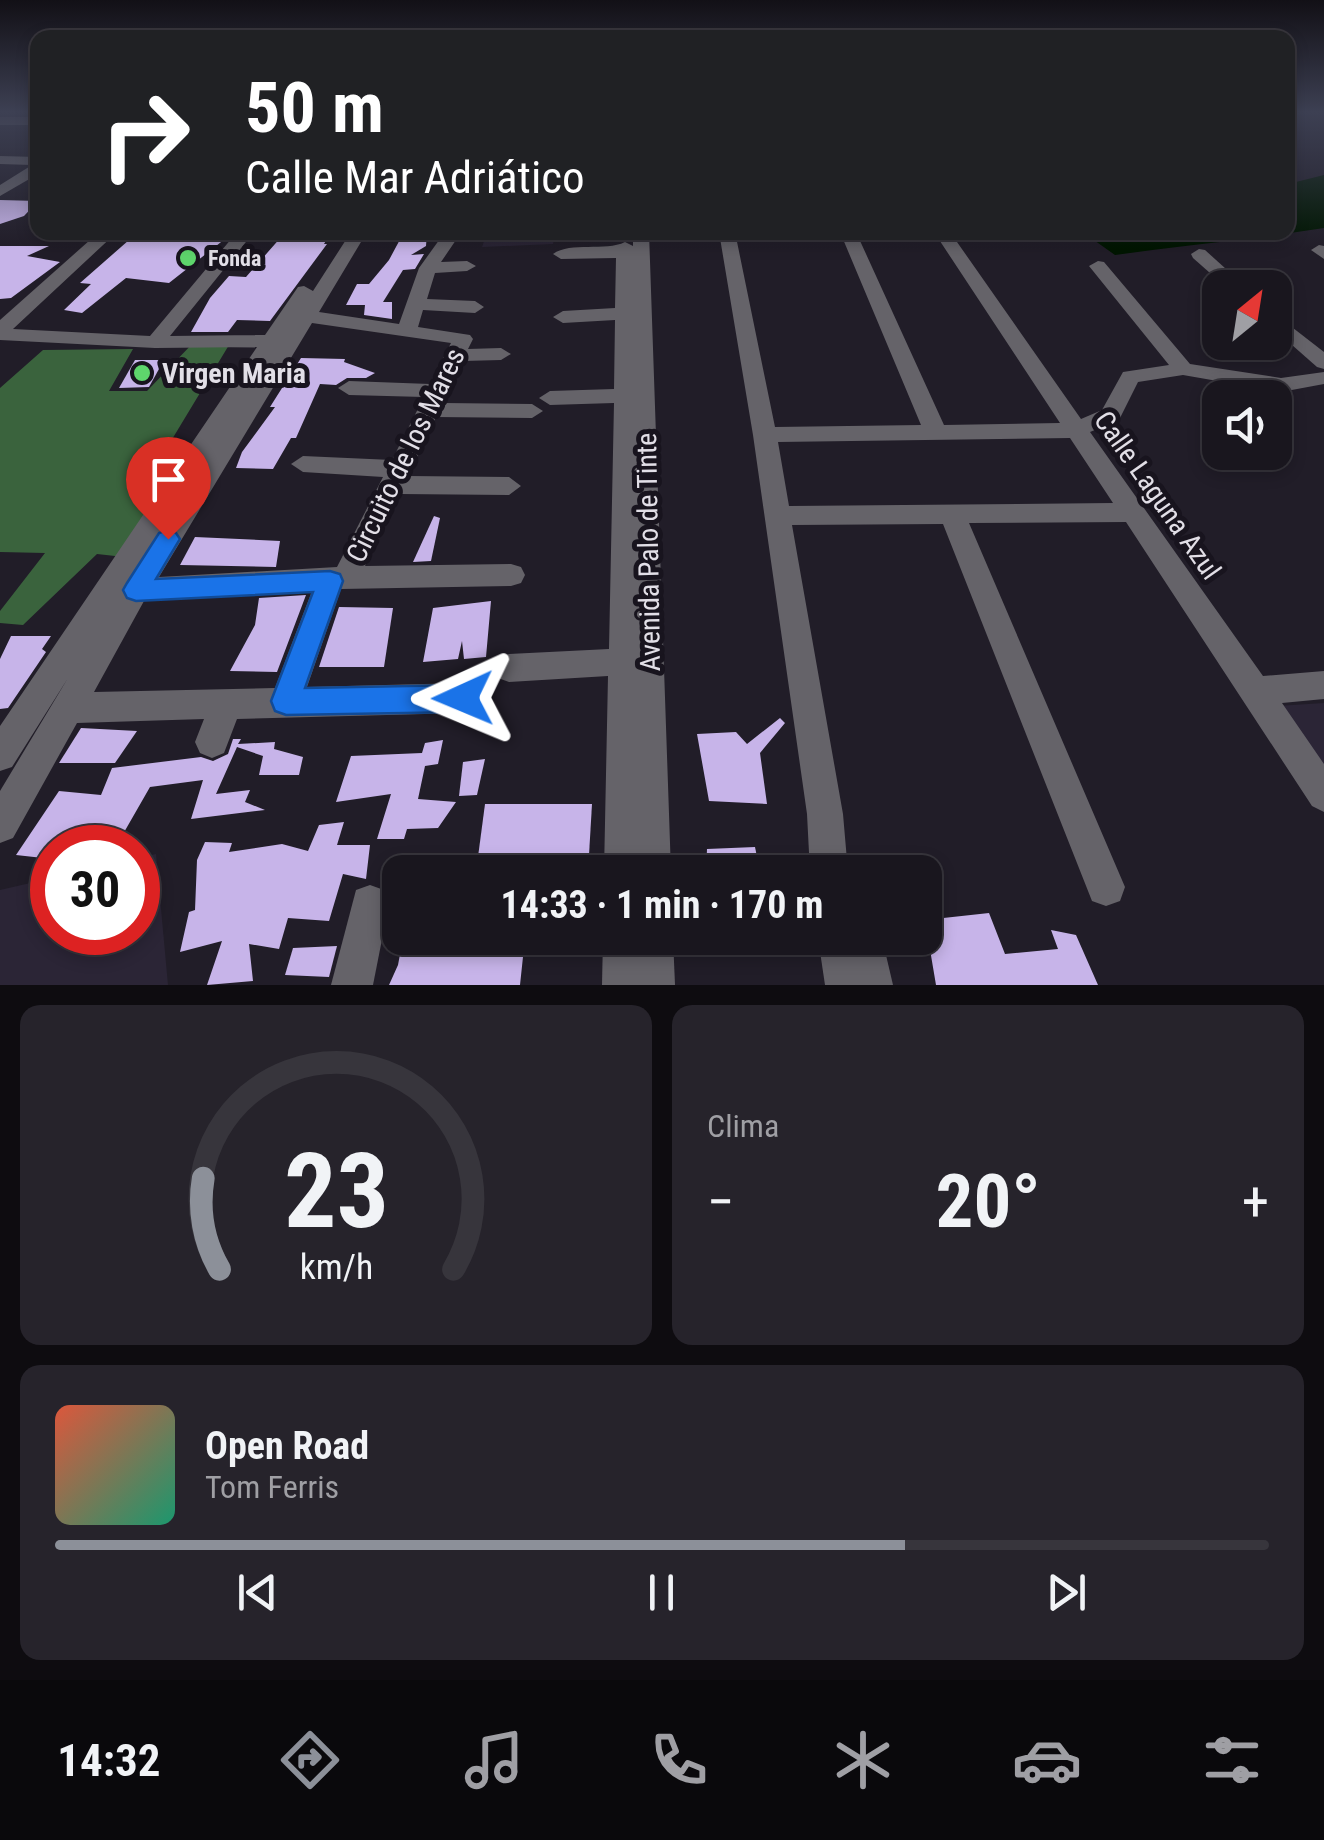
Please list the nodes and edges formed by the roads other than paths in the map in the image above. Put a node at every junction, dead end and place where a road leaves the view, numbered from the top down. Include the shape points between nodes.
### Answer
1 (0, 160) edge
2 (30, 163) edge
3 (30, 170) edge
4 (0, 192) edge
5 (88, 240) edge
6 (99, 240) edge
7 (239, 240) edge
8 (448, 240) dead end
9 (728, 240) edge
10 (851, 240) edge
11 (947, 240) edge
12 (633, 242) edge
13 (345, 243) edge
14 (562, 254) dead end
15 (1200, 254) dead end
16 (468, 266) dead end
17 (1098, 266) dead end
18 (428, 268) junction
19 (1218, 270) edge
20 (414, 304) junction
21 (307, 305) junction
22 (475, 307) dead end
23 (634, 313) junction
24 (562, 317) dead end
25 (0, 318) edge
26 (408, 330) junction
27 (0, 332) edge
28 (1292, 335) edge
29 (270, 340) junction
30 (155, 342) junction
31 (501, 354) dead end
32 (454, 355) junction
33 (1324, 364) edge
34 (1183, 369) junction
35 (1324, 378) edge
36 (348, 388) dead end
37 (635, 395) junction
38 (430, 400) junction
39 (1074, 430) junction
40 (935, 431) junction
41 (765, 435) junction
42 (304, 464) dead end
43 (394, 477) junction
44 (509, 486) dead end
45 (1134, 512) junction
46 (952, 514) junction
47 (778, 516) junction
48 (511, 574) dead end
49 (338, 580) junction
50 (136, 590) junction
51 (637, 661) junction
52 (508, 668) dead end
53 (1324, 685) edge
54 (1256, 691) junction
55 (463, 698) dead end
56 (286, 701) junction
57 (228, 703) junction
58 (68, 708) junction
59 (212, 742) dead end
60 (0, 756) edge
61 (1324, 794) edge
62 (825, 814) junction
63 (0, 825) edge
64 (624, 855) edge
65 (651, 855) edge
66 (828, 855) edge
67 (840, 855) edge
68 (1106, 887) dead end
69 (370, 904) dead end
70 (623, 955) edge
71 (653, 955) edge
72 (841, 955) edge
73 (866, 955) edge
74 (352, 985) edge
75 (623, 985) edge
76 (654, 985) edge
77 (846, 985) edge
78 (872, 985) edge

1 - 2 street
3 - 4 street
5 - 25 street
6 - 27 street
7 - 30 street
8 - 18 street
9 - 41 street
10 - 40 street
11 - 39 street, Calle Laguna Azul
12 - 14 street
12 - 23 street, Avenida Palo de Tinte
13 - 21 street
15 - 19 street
16 - 18 street
17 - 34 street
18 - 20 street
20 - 22 street
20 - 26 street
21 - 26 street, Circuito de los Mares
21 - 29 street
21 - 50 street
23 - 24 street
23 - 37 street, Avenida Palo de Tinte
26 - 32 street, Circuito de los Mares via 463,338
27 - 30 street
28 - 33 street
29 - 30 street
29 - 60 street
31 - 32 street
32 - 38 street, Circuito de los Mares
34 - 35 street via 1281,385
34 - 39 street via 1130,377 1111,415
36 - 38 street
37 - 38 street via 541,405
37 - 51 street, Avenida Palo de Tinte
38 - 43 street, Circuito de los Mares
39 - 40 street
39 - 45 street, Calle Laguna Azul
40 - 41 street
41 - 47 street
42 - 43 street
43 - 44 street
43 - 49 street, Circuito de los Mares
45 - 46 street
45 - 54 street, Calle Laguna Azul
46 - 47 street
46 - 68 street
47 - 62 street
48 - 49 street
49 - 50 street, Circuito de los Mares
49 - 56 street
50 - 58 street
51 - 52 street
51 - 64 street, Avenida Palo de Tinte
51 - 65 street, Avenida Palo de Tinte
53 - 54 street
54 - 61 street, Calle Laguna Azul
55 - 56 street
56 - 57 street
57 - 58 street
57 - 59 street
58 - 63 street
62 - 66 street
62 - 67 street
69 - 74 street
70 - 75 street
71 - 76 street
72 - 77 street
73 - 78 street

